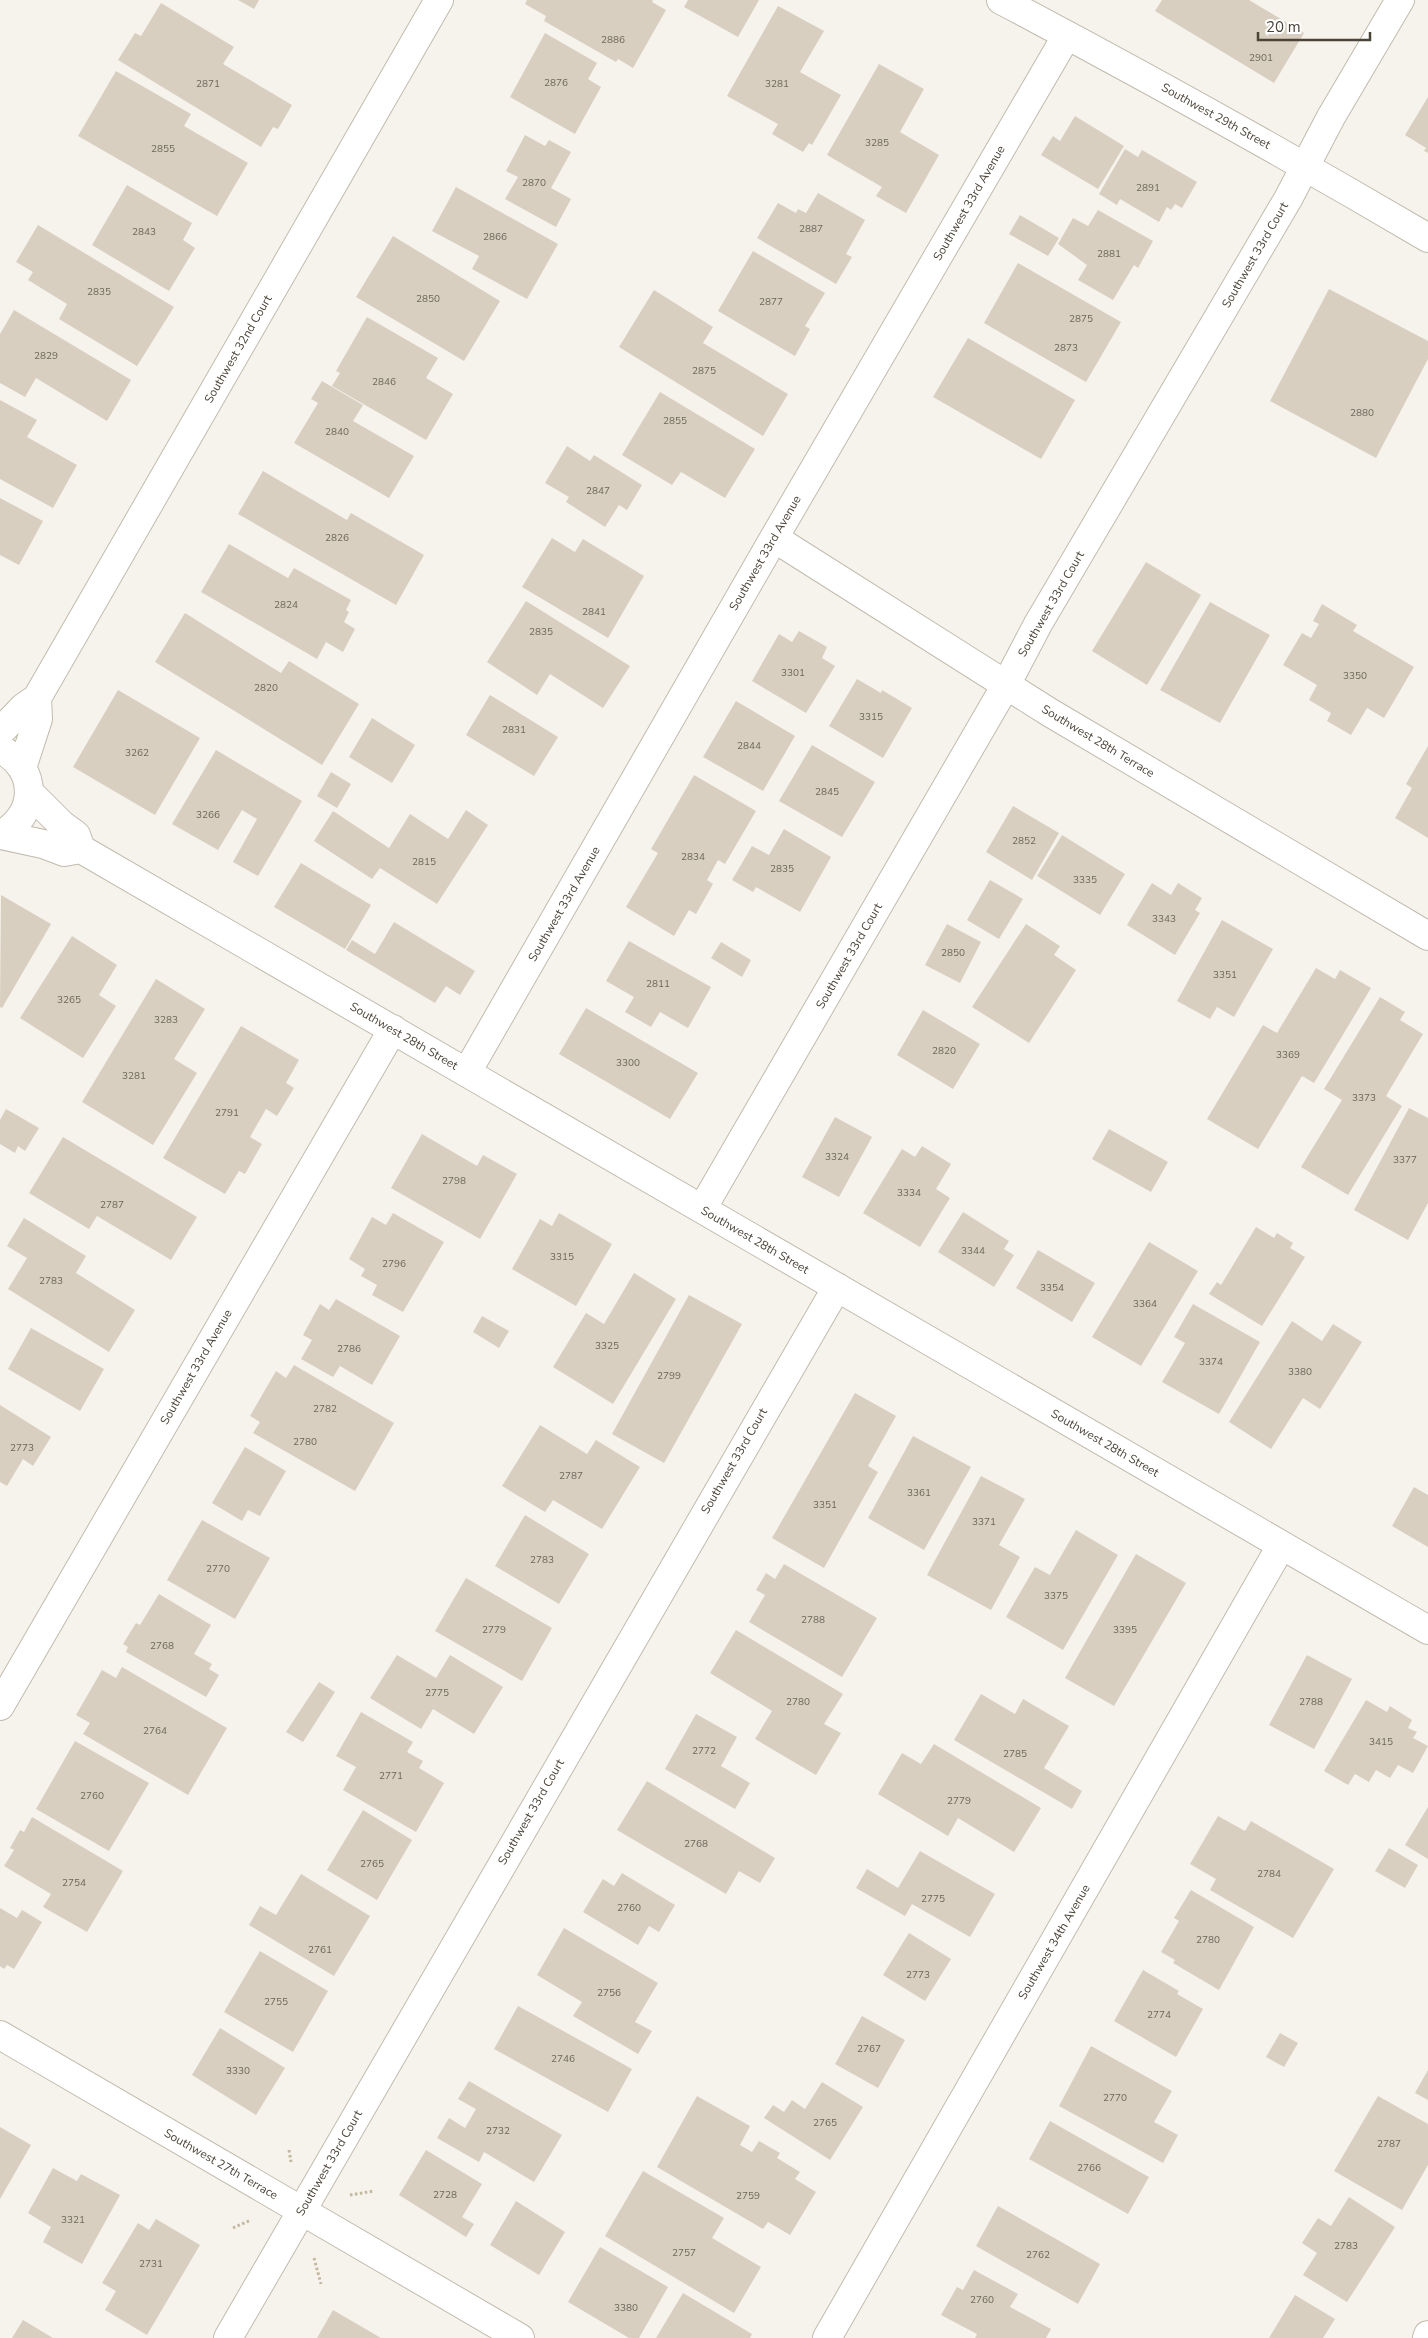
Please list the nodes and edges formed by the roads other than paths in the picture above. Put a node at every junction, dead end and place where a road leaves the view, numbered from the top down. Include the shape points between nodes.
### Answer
1 (439, 0) edge
2 (1001, 0) edge
3 (1400, 0) edge
4 (1067, 35) junction
5 (1306, 166) junction
6 (1428, 238) edge
7 (774, 538) junction
8 (1006, 685) junction
9 (36, 698) junction
10 (0, 732) edge
11 (0, 750) edge
12 (26, 780) junction
13 (1, 835) edge
14 (81, 849) junction
15 (1428, 936) edge
16 (393, 1029) junction
17 (467, 1072) junction
18 (702, 1209) junction
19 (837, 1287) junction
20 (1282, 1546) junction
21 (1428, 1630) edge
22 (0, 1706) edge
23 (0, 2035) edge
24 (301, 2211) junction
25 (228, 2338) edge
26 (520, 2338) edge
27 (826, 2338) edge

1 - 9 street, Southwest 32nd Court
2 - 4 street, Southwest 29th Street
3 - 5 street, Southwest 33rd Court
4 - 5 street, Southwest 29th Street
4 - 7 street, Southwest 33rd Avenue
5 - 6 street, Southwest 29th Street
5 - 8 street, Southwest 33rd Court via 1038,624
7 - 8 street, Southwest 28th Terrace
7 - 17 street, Southwest 33rd Avenue
8 - 15 street, Southwest 28th Terrace
8 - 18 street, Southwest 33rd Court
9 - 10 street, Southwest 32nd Court
9 - 12 street via 38,720
11 - 12 street, Southwest 28th Street via 14,757
12 - 13 street via 28,805 13,827
12 - 14 street, Southwest 28th Street via 61,824 76,835
13 - 14 street via 64,852
14 - 16 street, Southwest 28th Street
16 - 17 street, Southwest 28th Street
16 - 22 street, Southwest 33rd Avenue
17 - 18 street, Southwest 28th Street
18 - 19 street, Southwest 28th Street
19 - 20 street, Southwest 28th Street
19 - 24 street, Southwest 33rd Court
20 - 21 street, Southwest 28th Street
20 - 27 street, Southwest 34th Avenue
23 - 24 street, Southwest 27th Terrace
24 - 25 street, Southwest 33rd Court
24 - 26 street, Southwest 27th Terrace

